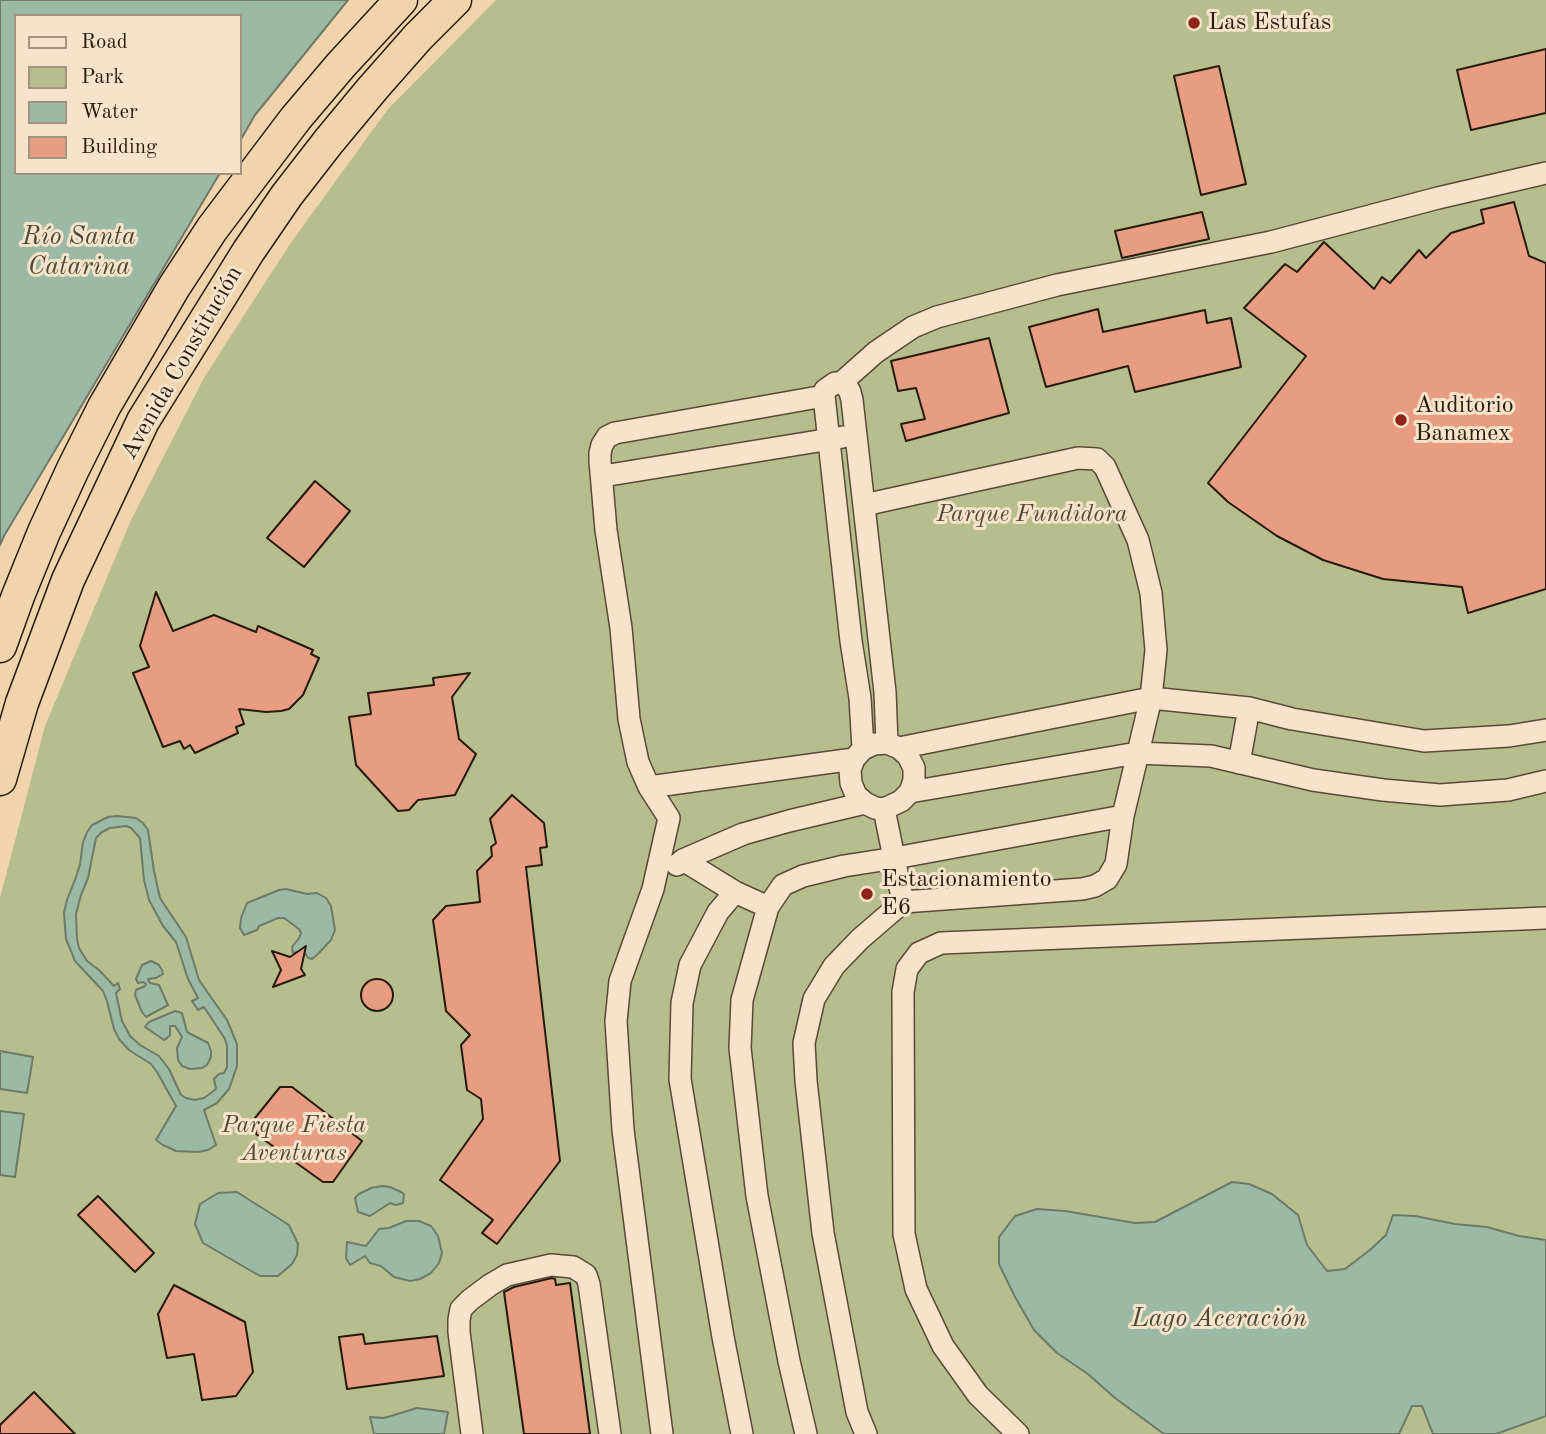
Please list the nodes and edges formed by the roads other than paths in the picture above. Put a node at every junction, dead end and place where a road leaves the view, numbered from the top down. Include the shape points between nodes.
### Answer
1 (401, 0) edge
2 (455, 0) edge
3 (1546, 173) edge
4 (841, 383) junction
5 (824, 396) junction
6 (855, 435) junction
7 (829, 439) junction
8 (603, 476) junction
9 (864, 505) junction
10 (0, 646) edge
11 (1151, 698) junction
12 (1249, 708) junction
13 (1546, 730) edge
14 (893, 746) junction
15 (1137, 753) junction
16 (858, 754) junction
17 (1239, 763) junction
18 (0, 779) edge
19 (1546, 781) edge
20 (649, 787) junction
21 (910, 792) junction
22 (874, 806) junction
23 (1123, 816) junction
24 (895, 858) junction
25 (683, 860) junction
26 (653, 889) junction
27 (735, 892) junction
28 (903, 902) junction
29 (768, 907) junction
30 (1546, 918) edge
31 (471, 1434) edge
32 (610, 1434) edge
33 (662, 1434) edge
34 (742, 1434) edge
35 (806, 1434) edge
36 (866, 1434) edge
37 (1018, 1434) edge

1 - 10 highway, Avenida Constitución via 296,118 174,287 73,469
2 - 18 highway, Avenida Constitución via 373,88 287,195 143,421 68,580 22,703
3 - 4 street via 1271,242 1057,285 950,313 913,327
4 - 5 street via 829,386
4 - 6 street via 850,392
5 - 7 street
5 - 8 street via 615,433 602,445
6 - 7 street
6 - 9 street
7 - 8 street
7 - 16 street via 860,698
8 - 20 street via 628,719
9 - 11 street via 1078,458 1097,459 1105,467 1138,540 1151,593 1156,650
9 - 14 street
11 - 12 street
11 - 14 street
11 - 15 street
12 - 13 street via 1424,741 1509,737
12 - 17 street
14 - 16 street via 874,744
14 - 21 street via 908,756 914,768
15 - 17 street via 1211,756
15 - 21 street
15 - 23 street
16 - 20 street
16 - 22 street via 850,783 856,794
17 - 19 street via 1313,780 1440,795 1508,790
20 - 26 street via 669,818
21 - 22 street via 901,801
22 - 24 street
22 - 25 street via 743,834
23 - 24 street
23 - 28 street via 1116,864 1096,886
24 - 28 street
24 - 29 street via 803,876 783,885
25 - 26 street
25 - 27 street
26 - 33 street via 620,981 617,1021 623,1130
27 - 29 street
27 - 34 street via 718,912 690,965 682,1003 680,1079
28 - 36 street via 834,966 814,999 804,1043 822,1233 857,1412
29 - 35 street via 742,1000 740,1048 757,1196
30 - 37 street via 941,943 919,953 907,969 903,992 904,1234 916,1289 943,1346 978,1395
31 - 32 street via 459,1332 461,1309 507,1275 551,1265 573,1267 586,1275

